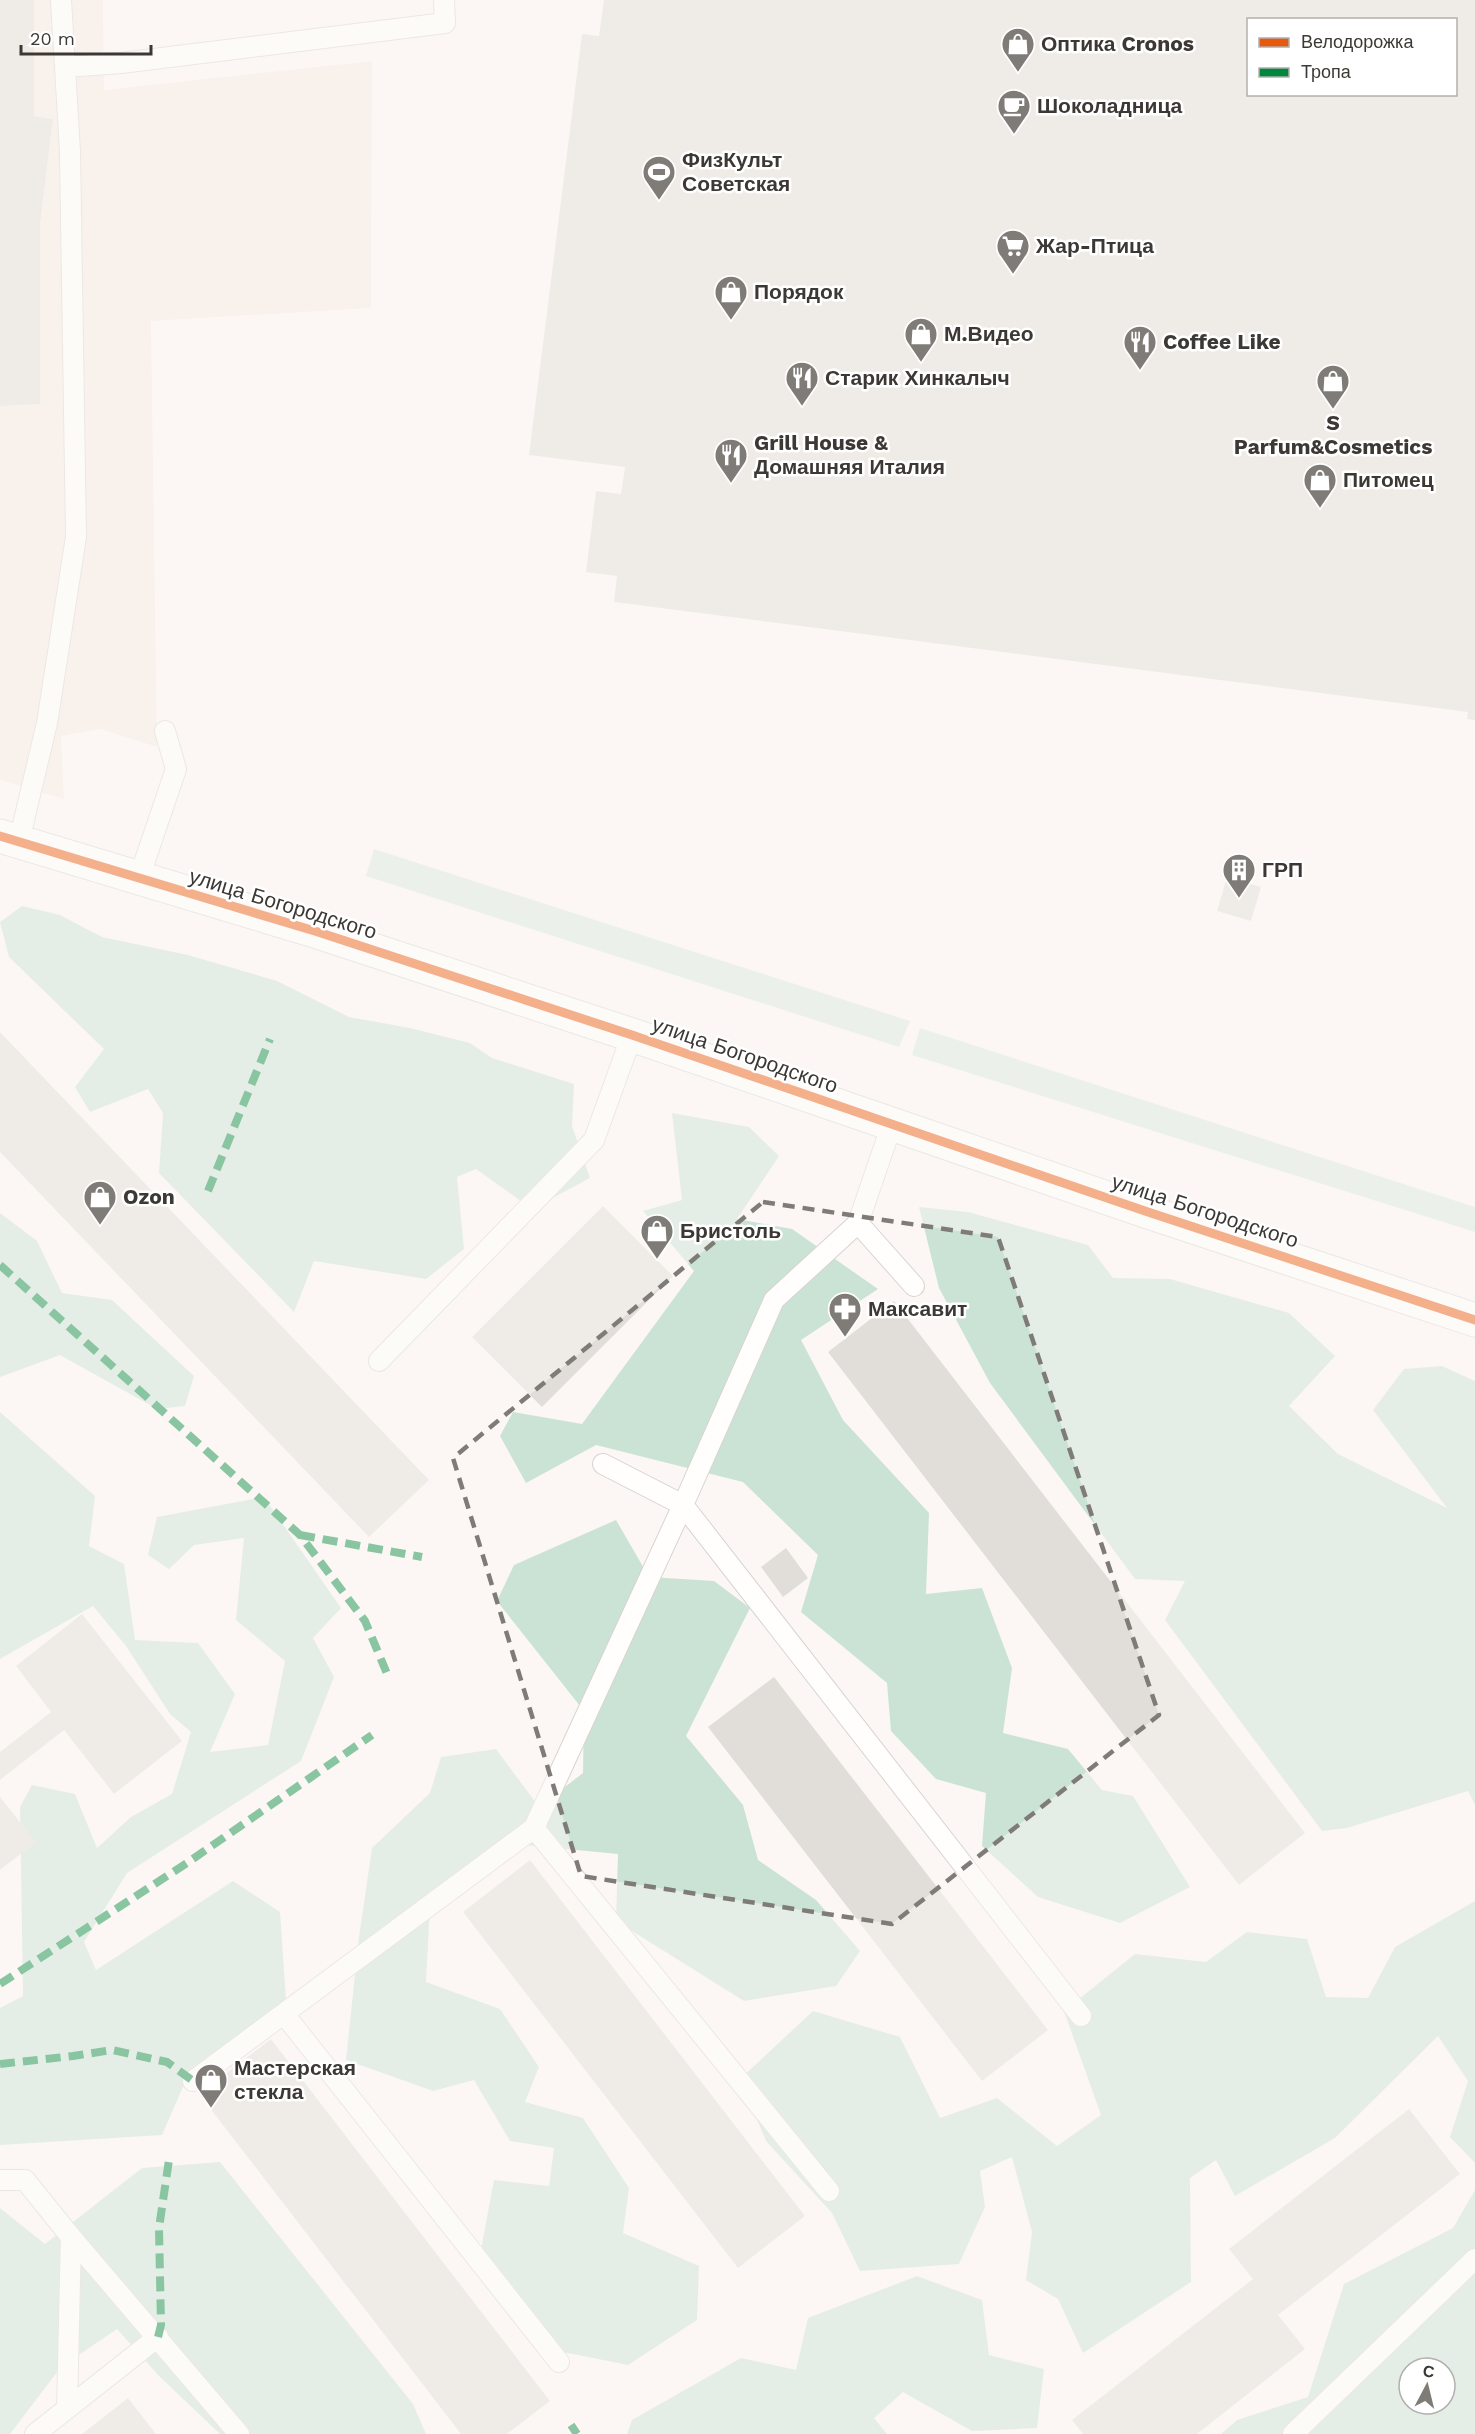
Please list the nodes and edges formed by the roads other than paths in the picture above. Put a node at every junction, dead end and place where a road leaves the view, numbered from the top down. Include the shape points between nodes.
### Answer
1 (61, 0) edge
2 (444, 0) edge
3 (64, 67) junction
4 (165, 731) dead end
5 (10, 838) edge
6 (139, 878) junction
7 (632, 1035) junction
8 (892, 1124) junction
9 (858, 1223) junction
10 (914, 1286) dead end
11 (1475, 1320) edge
12 (379, 1361) dead end
13 (603, 1464) dead end
14 (683, 1505) junction
15 (534, 1828) junction
16 (284, 2014) junction
17 (1081, 2016) dead end
18 (193, 2081) dead end
19 (0, 2180) edge
20 (829, 2191) dead end
21 (71, 2237) junction
22 (1475, 2259) edge
23 (158, 2337) junction
24 (559, 2362) dead end
25 (67, 2409) junction
26 (35, 2434) edge
27 (239, 2434) edge
28 (1293, 2434) edge

1 - 3 lane
2 - 3 lane via 445,23
3 - 5 lane via 70,152 76,537 46,723
4 - 6 lane via 176,769
5 - 6 street, улица Богородского
6 - 7 street, улица Богородского
7 - 8 street, улица Богородского
7 - 12 lane via 594,1140
8 - 9 lane
8 - 11 street, улица Богородского
9 - 10 lane
9 - 14 lane via 774,1300
13 - 14 lane
14 - 15 lane
14 - 17 lane
15 - 16 lane
15 - 20 lane
16 - 18 lane
16 - 24 lane
19 - 21 lane via 25,2180
21 - 23 lane
21 - 25 lane
22 - 28 lane
23 - 25 lane
23 - 27 lane
25 - 26 lane

